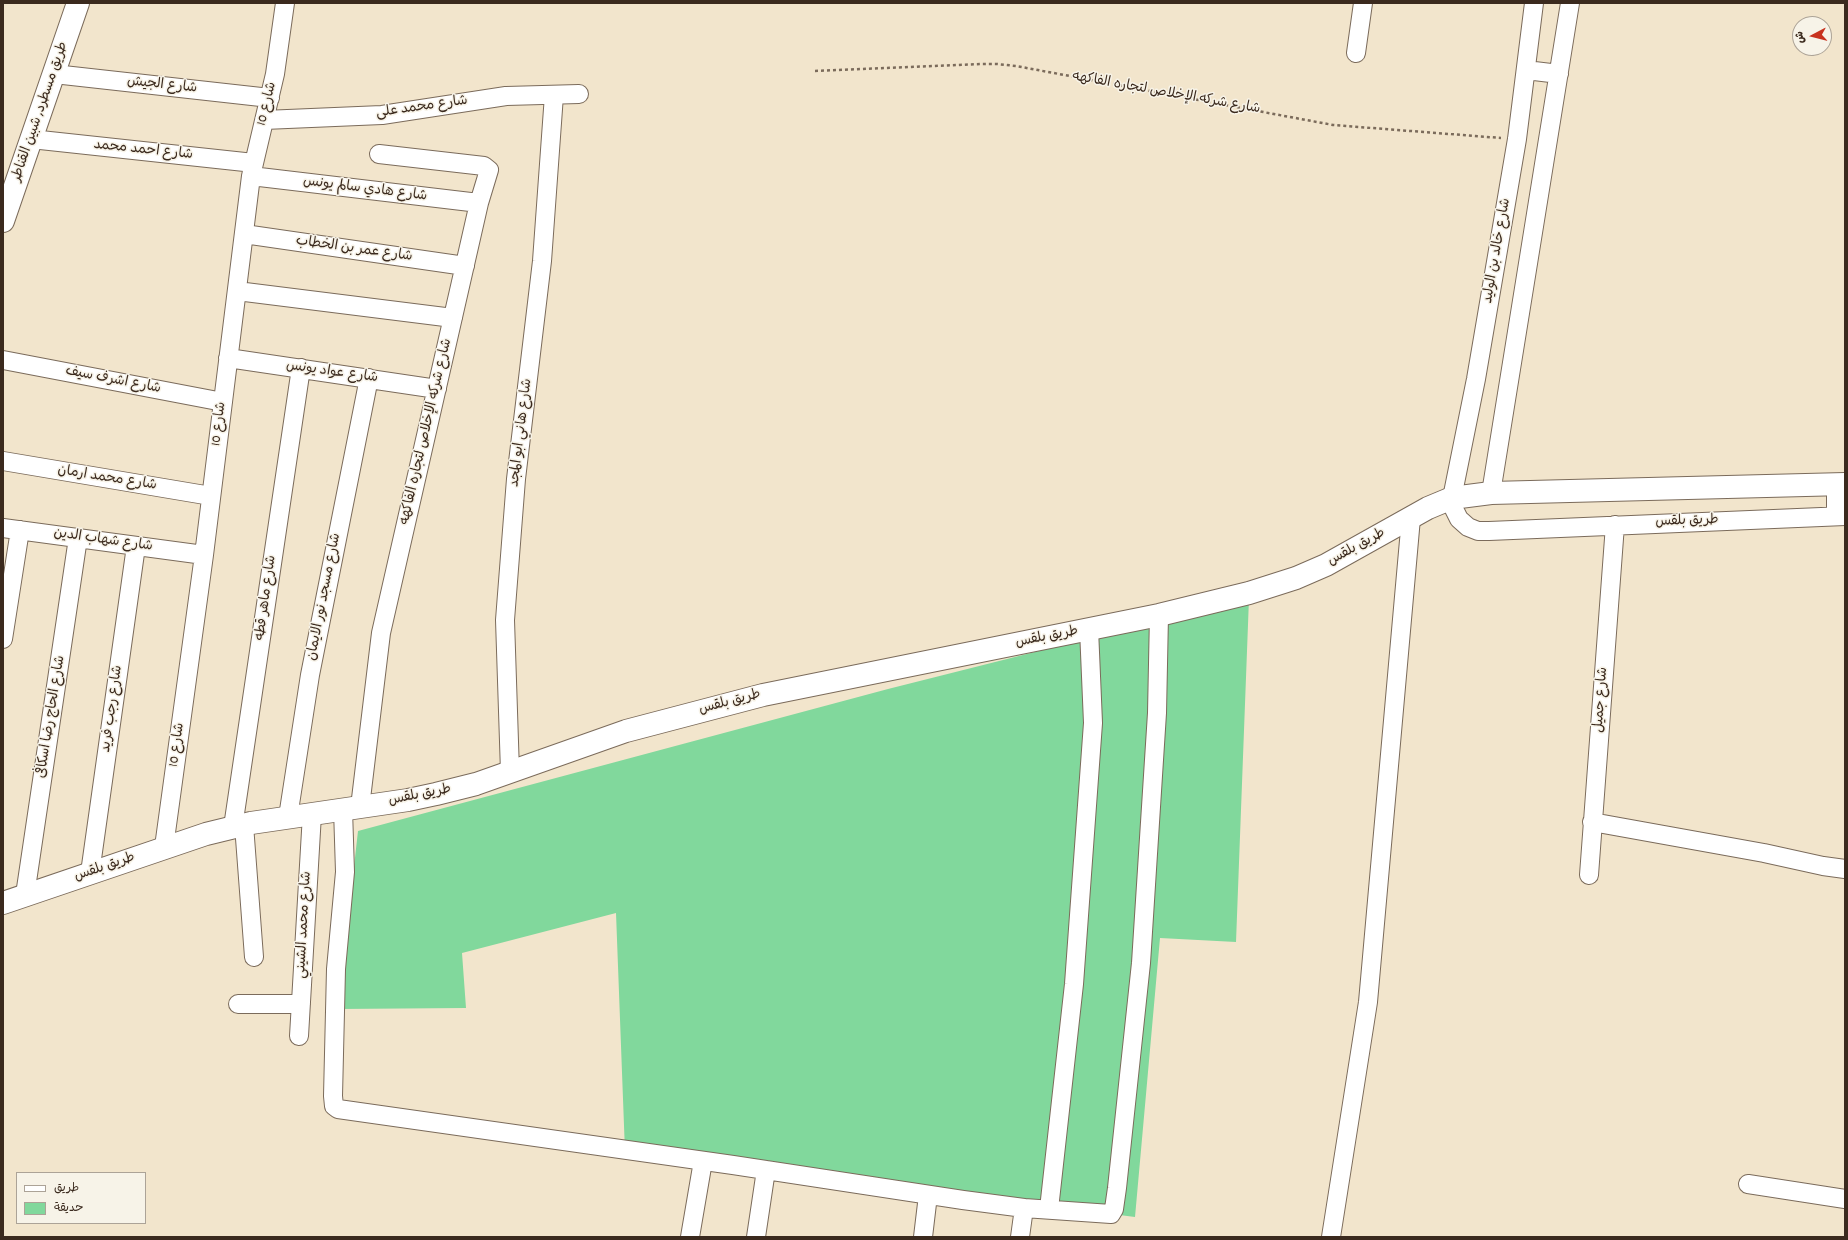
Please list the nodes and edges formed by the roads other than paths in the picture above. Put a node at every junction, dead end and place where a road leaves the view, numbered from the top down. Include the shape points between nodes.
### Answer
1 (78, 3) edge
2 (285, 3) edge
3 (1363, 3) edge
4 (1534, 3) edge
5 (1570, 3) edge
6 (1356, 53) dead end
7 (1526, 70) junction
8 (54, 74) junction
9 (1559, 74) junction
10 (579, 94) dead end
11 (554, 95) junction
12 (270, 98) junction
13 (264, 120) junction
14 (31, 139) junction
15 (379, 154) dead end
16 (253, 170) junction
17 (479, 204) junction
18 (3, 221) edge
19 (244, 234) junction
20 (465, 266) junction
21 (237, 291) junction
22 (453, 318) junction
23 (228, 358) junction
24 (3, 360) edge
25 (301, 368) junction
26 (368, 378) junction
27 (437, 389) junction
28 (222, 402) junction
29 (3, 461) edge
30 (1839, 487) edge
31 (1492, 492) junction
32 (211, 496) junction
33 (1452, 498) junction
34 (1839, 514) edge
35 (1411, 518) junction
36 (1615, 525) junction
37 (12, 529) edge
38 (78, 538) junction
39 (136, 546) junction
40 (204, 555) junction
41 (1159, 616) junction
42 (1089, 629) junction
43 (3, 639) edge
44 (510, 772) junction
45 (351, 808) junction
46 (312, 814) junction
47 (288, 817) junction
48 (1592, 822) junction
49 (239, 826) junction
50 (164, 847) junction
51 (1845, 869) edge
52 (90, 873) junction
53 (1588, 875) dead end
54 (25, 896) junction
55 (3, 903) edge
56 (254, 957) dead end
57 (238, 1004) dead end
58 (301, 1004) junction
59 (299, 1036) dead end
60 (703, 1161) junction
61 (766, 1170) junction
62 (1748, 1184) dead end
63 (928, 1195) junction
64 (1845, 1199) edge
65 (1024, 1208) junction
66 (1049, 1209) junction
67 (690, 1237) edge
68 (756, 1237) edge
69 (923, 1237) edge
70 (1020, 1237) edge
71 (1331, 1237) edge

1 - 8 main road, طريق مسطرد, شبين القناطر
2 - 12 street, شارع 10
3 - 6 street
4 - 7 street, شارع خالد بن الوليد
5 - 9 street
7 - 9 street
7 - 33 street, شارع خالد بن الوليد via 1517,139 1476,379
8 - 12 street, شارع الجيش
8 - 14 main road, طريق مسطرد, شبين القناطر
9 - 31 street
10 - 11 street, شارع محمد على
11 - 13 street, شارع محمد على via 506,96 382,115
11 - 44 street, شارع هاني ابو المجد via 542,261 516,479 506,606
12 - 13 street, شارع 10
13 - 16 street, شارع 10
14 - 16 street, شارع احمد محمد
14 - 18 main road, طريق مسطرد, شبين القناطر
15 - 17 street, شارع شركه الإخلاص لتجاره الفاكهه via 487,167 488,173
16 - 17 street, شارع هادي سالم يونس
16 - 19 street, شارع 10
17 - 20 street, شارع شركه الإخلاص لتجاره الفاكهه
19 - 20 street, شارع عمر بن الخطاب
19 - 21 street, شارع 10
20 - 22 street, شارع شركه الإخلاص لتجاره الفاكهه
21 - 22 street
21 - 23 street, شارع 10
22 - 27 street, شارع شركه الإخلاص لتجاره الفاكهه
23 - 25 street, شارع عواد يونس
23 - 28 street, شارع 10
24 - 28 street, شارع اشرف سيف
25 - 26 street, شارع عواد يونس
25 - 49 street, شارع ماهر قطه
26 - 27 street, شارع عواد يونس
26 - 47 street, شارع مسجد نور الايمان via 310,675
27 - 45 street, شارع شركه الإخلاص لتجاره الفاكهه via 381,633
28 - 32 street, شارع 10
29 - 32 street, شارع محمد ارمان
30 - 31 main road, طريق بلقس
30 - 34 street
31 - 33 main road, طريق بلقس
32 - 40 street, شارع 10
33 - 35 main road, طريق بلقس
33 - 36 street, طريق بلقس via 1459,519 1478,531
34 - 36 street, طريق بلقس
35 - 41 main road, طريق بلقس via 1326,566 1296,578
35 - 71 street via 1368,1002
36 - 48 street, شارع جميل
37 - 38 street, شارع شهاب الدين
37 - 43 street
38 - 39 street, شارع شهاب الدين
38 - 54 street, شارع الحاج رضا اسكافى
39 - 40 street, شارع شهاب الدين
39 - 52 street, شارع رجب فريد
40 - 50 street, شارع 10
41 - 42 main road, طريق بلقس
41 - 66 street via 1157,713 1141,955 1114,1209 1109,1215
42 - 44 main road, طريق بلقس via 763,695 626,731
42 - 66 street via 1093,723 1074,984
44 - 45 main road, طريق بلقس via 436,794
45 - 46 main road, طريق بلقس
45 - 60 street, شارع شركه الإخلاص لتجاره الفاكهه via 336,969 334,1106 338,1109
46 - 47 main road, طريق بلقس
46 - 58 street, شارع محمد الشيني
47 - 49 main road, طريق بلقس
48 - 51 street
48 - 53 street, شارع جميل
49 - 50 main road, طريق بلقس
49 - 56 street, شارع ماهر قطه
50 - 52 main road, طريق بلقس
52 - 54 main road, طريق بلقس
54 - 55 main road, طريق بلقس
57 - 58 street
58 - 59 street, شارع محمد الشيني
60 - 61 street
60 - 67 street
61 - 63 street
61 - 68 street
62 - 64 street
63 - 65 street
63 - 69 street
65 - 66 street
65 - 70 street

